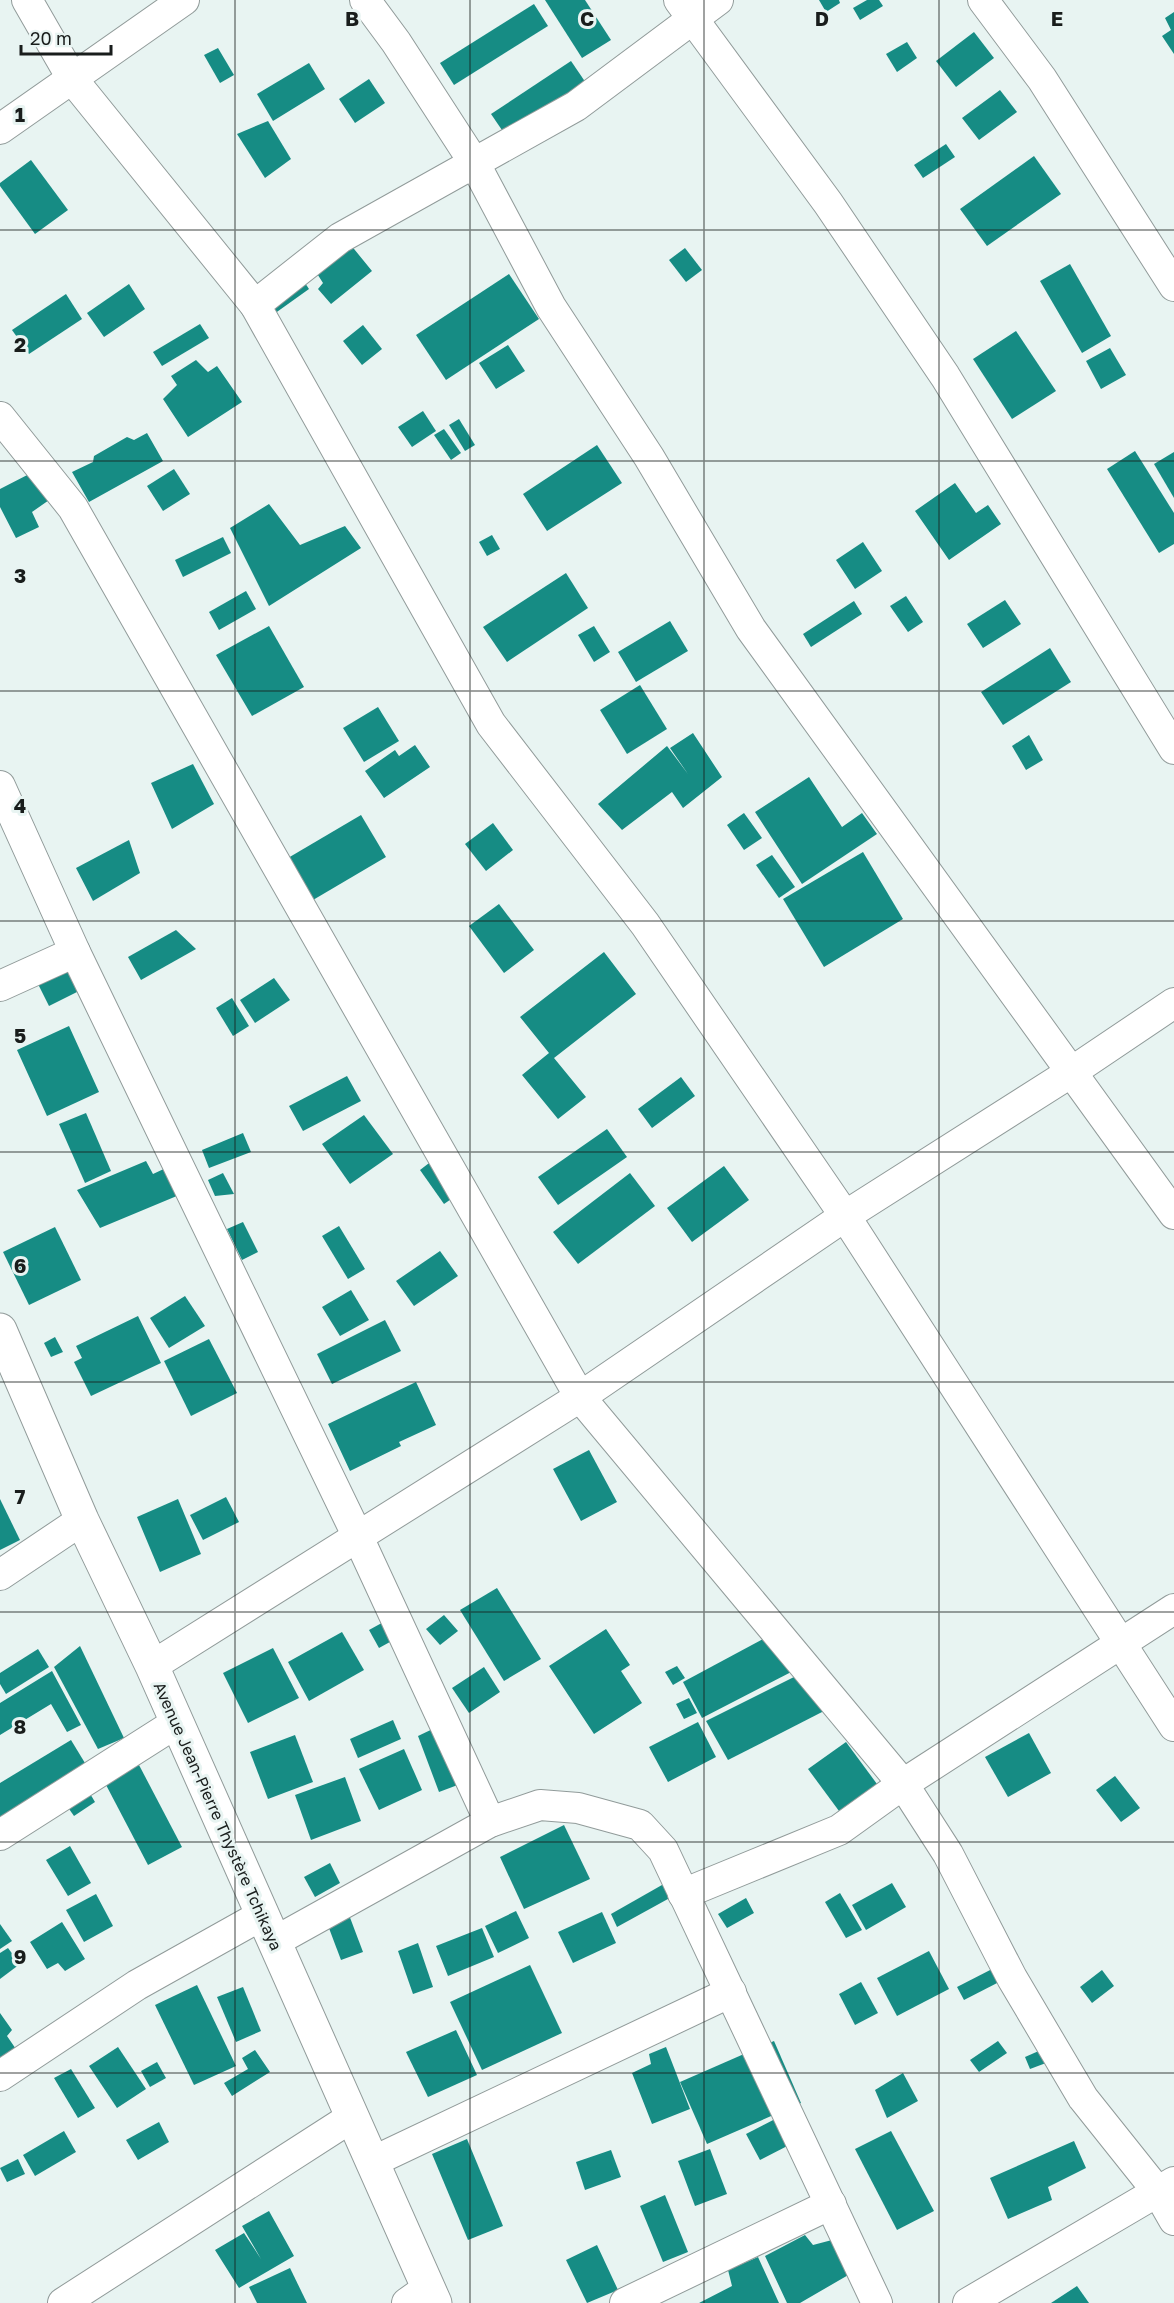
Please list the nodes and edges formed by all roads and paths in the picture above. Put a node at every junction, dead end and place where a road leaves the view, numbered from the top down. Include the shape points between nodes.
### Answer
1 (27, 0) edge
2 (184, 0) edge
3 (365, 0) edge
4 (718, 0) edge
5 (982, 0) edge
6 (685, 9) edge
7 (73, 80) junction
8 (0, 129) edge
9 (475, 164) junction
10 (1174, 286) edge
11 (255, 304) junction
12 (0, 417) edge
13 (1174, 748) edge
14 (0, 786) edge
15 (75, 952) junction
16 (0, 986) edge
17 (1174, 1003) edge
18 (1071, 1073) junction
19 (1174, 1214) edge
20 (844, 1216) junction
21 (0, 1330) edge
22 (580, 1397) junction
23 (82, 1520) junction
24 (358, 1537) junction
25 (0, 1575) edge
26 (1174, 1609) edge
27 (1121, 1643) junction
28 (152, 1666) junction
29 (176, 1723) junction
30 (1174, 1726) edge
31 (903, 1784) junction
32 (490, 1822) junction
33 (0, 1835) edge
34 (683, 1894) junction
35 (268, 1928) junction
36 (731, 1992) junction
37 (0, 2076) edge
38 (352, 2117) junction
39 (372, 2162) junction
40 (1166, 2187) edge
41 (831, 2204) junction
42 (1174, 2220) edge
43 (423, 2298) edge
44 (63, 2303) edge
45 (625, 2303) edge
46 (877, 2303) edge
47 (968, 2303) edge

1 - 7 street
2 - 7 street
3 - 9 street
4 - 6 street
5 - 10 street via 1042,79
6 - 9 street via 576,106
6 - 13 street via 828,203 945,376
7 - 8 street
7 - 11 street
9 - 11 street via 340,238
9 - 18 street via 551,307 650,457 751,629
11 - 20 street via 491,724 645,924
12 - 22 street via 73,508
14 - 15 street
15 - 16 street
15 - 24 street
17 - 18 street
18 - 19 street
18 - 20 street
20 - 22 street
20 - 27 street
21 - 23 street, Avenue Jean-Pierre Thystère Tchikaya
22 - 24 street
22 - 31 street
23 - 25 street
23 - 28 street, Avenue Jean-Pierre Thystère Tchikaya
24 - 28 street
24 - 32 street
26 - 27 street
27 - 30 street
27 - 31 street
28 - 29 street, Avenue Jean-Pierre Thystère Tchikaya
29 - 33 street
29 - 35 street, Avenue Jean-Pierre Thystère Tchikaya
31 - 34 street via 839,1830
31 - 40 street via 948,1854 1012,1978 1083,2098
32 - 34 street via 540,1805 578,1808 640,1825 663,1850
32 - 35 street
34 - 36 street
35 - 37 street via 137,1985
35 - 38 street, Avenue Jean-Pierre Thystère Tchikaya
36 - 39 street
36 - 41 street
38 - 39 street, Avenue Jean-Pierre Thystère Tchikaya
38 - 44 street
39 - 43 street, Avenue Jean-Pierre Thystère Tchikaya
40 - 42 street
40 - 47 street
41 - 45 street
41 - 46 street

